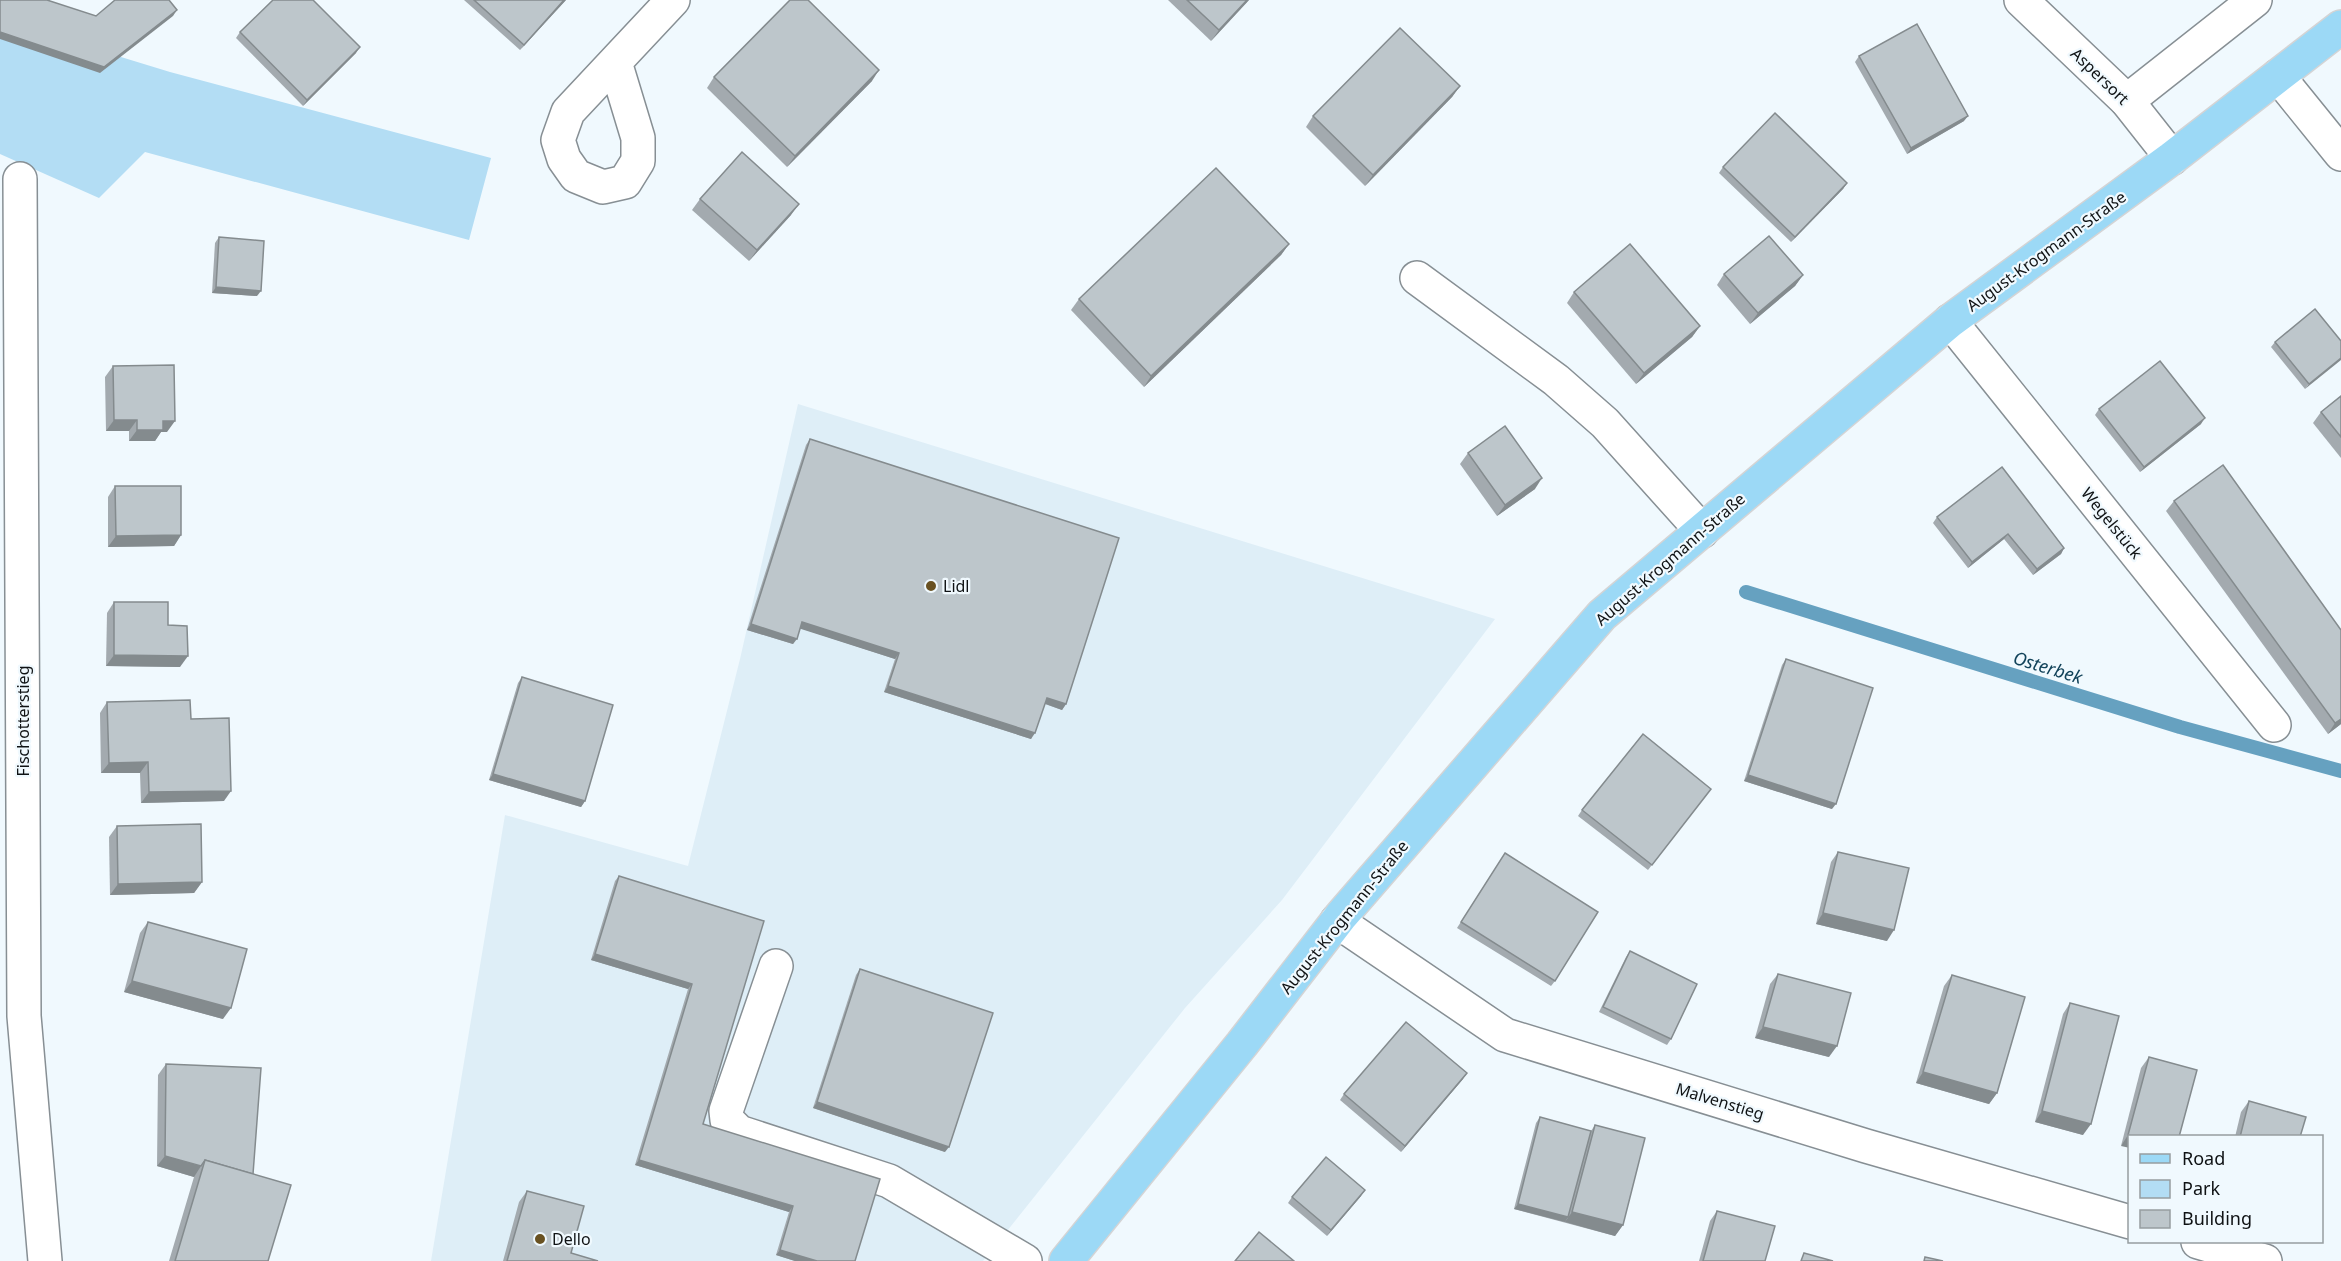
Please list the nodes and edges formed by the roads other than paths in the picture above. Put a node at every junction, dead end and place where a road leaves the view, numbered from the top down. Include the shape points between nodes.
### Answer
1 (673, 0) edge
2 (2021, 0) edge
3 (2255, 0) edge
4 (2341, 27) edge
5 (615, 62) dead end
6 (2278, 76) junction
7 (2127, 101) junction
8 (2341, 154) edge
9 (2172, 158) junction
10 (20, 179) dead end
11 (1417, 278) dead end
12 (1950, 321) junction
13 (1702, 531) junction
14 (2274, 725) dead end
15 (1337, 921) junction
16 (776, 966) dead end
17 (2128, 1221) edge
18 (2202, 1243) edge
19 (45, 1261) edge
20 (1025, 1261) edge
21 (1066, 1261) edge
22 (2265, 1261) edge

1 - 5 street
2 - 7 street, Aspersort
3 - 7 street
4 - 6 main road, August-Krogmann-Straße
6 - 8 street
6 - 9 main road, August-Krogmann-Straße
7 - 9 street, Aspersort
9 - 12 main road, August-Krogmann-Straße
10 - 19 street, Fischotterstieg via 24,1016
11 - 13 street via 1556,380 1597,416
12 - 13 main road, August-Krogmann-Straße
12 - 14 street, Wegelstück
13 - 15 main road, August-Krogmann-Straße via 1602,615
15 - 17 street, Malvenstieg via 1505,1035
15 - 21 main road, August-Krogmann-Straße
16 - 20 street via 726,1111 727,1120 739,1132 889,1181
18 - 22 street

